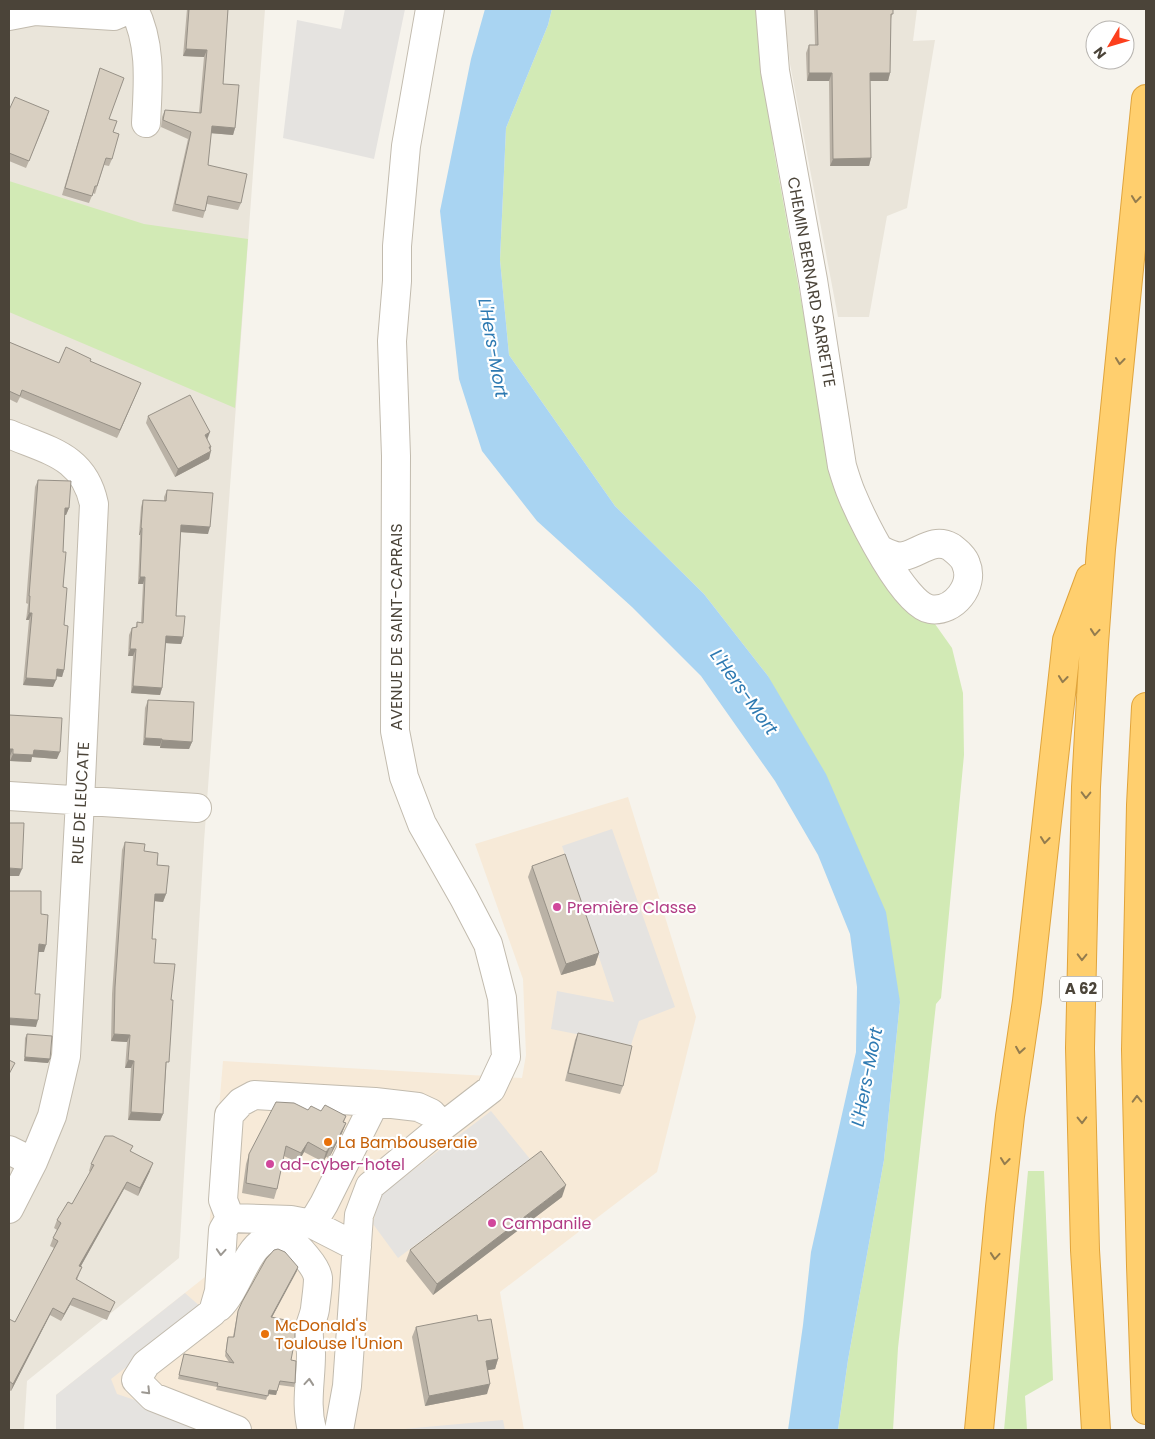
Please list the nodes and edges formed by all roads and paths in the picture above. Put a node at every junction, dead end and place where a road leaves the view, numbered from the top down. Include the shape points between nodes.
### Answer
1 (130, 9) edge
2 (134, 9) edge
3 (430, 9) edge
4 (770, 9) edge
5 (9, 16) edge
6 (1146, 99) edge
7 (146, 123) dead end
8 (9, 434) edge
9 (879, 549) dead end
10 (1101, 549) junction
11 (1146, 707) edge
12 (9, 796) edge
13 (80, 801) junction
14 (197, 808) dead end
15 (375, 1102) junction
16 (442, 1126) junction
17 (9, 1150) edge
18 (33, 1162) junction
19 (9, 1209) edge
20 (230, 1218) junction
21 (312, 1224) junction
22 (357, 1247) junction
23 (213, 1312) junction
24 (1146, 1410) edge
25 (237, 1430) edge
26 (312, 1430) edge
27 (339, 1430) edge
28 (979, 1430) edge
29 (1096, 1430) edge

1 - 5 street via 114,16 35,11
2 - 7 street via 147,52
3 - 16 street, AVENUE DE SAINT-CAPRAIS via 406,146 396,246 392,341 396,456 395,731 404,778 422,824 488,944 502,998 506,1057 491,1089
4 - 9 street, CHEMIN BERNARD SARRETTE via 775,72 813,280 842,466 851,494
6 -> 10 highway, A 62
8 - 13 street, RUE DE LEUCATE via 62,456 76,466 88,484 94,504
10 -> 28 highway via 1067,640 1027,1001 1010,1116
10 -> 29 highway, A 62 via 1086,787 1080,1048 1085,1250
24 -> 11 highway via 1136,1050
12 - 13 street
13 - 14 street
13 - 18 street, RUE DE LEUCATE via 66,1056 52,1116
15 - 16 street via 418,1107 431,1113
15 - 20 street via 254,1095 241,1102 230,1115 223,1200
15 - 21 street
16 - 22 street, AVENUE DE SAINT-CAPRAIS via 370,1186 359,1215
17 - 18 street
18 - 19 street, RUE DE LEUCATE
20 - 21 street
20 -> 23 street via 223,1230 219,1291
21 - 22 street
22 - 27 street, AVENUE DE SAINT-CAPRAIS via 347,1386
23 -> 25 street via 146,1364 136,1380 152,1397
26 -> 23 street via 308,1389 309,1332 318,1276 299,1247 289,1238 276,1236 263,1241 226,1300

